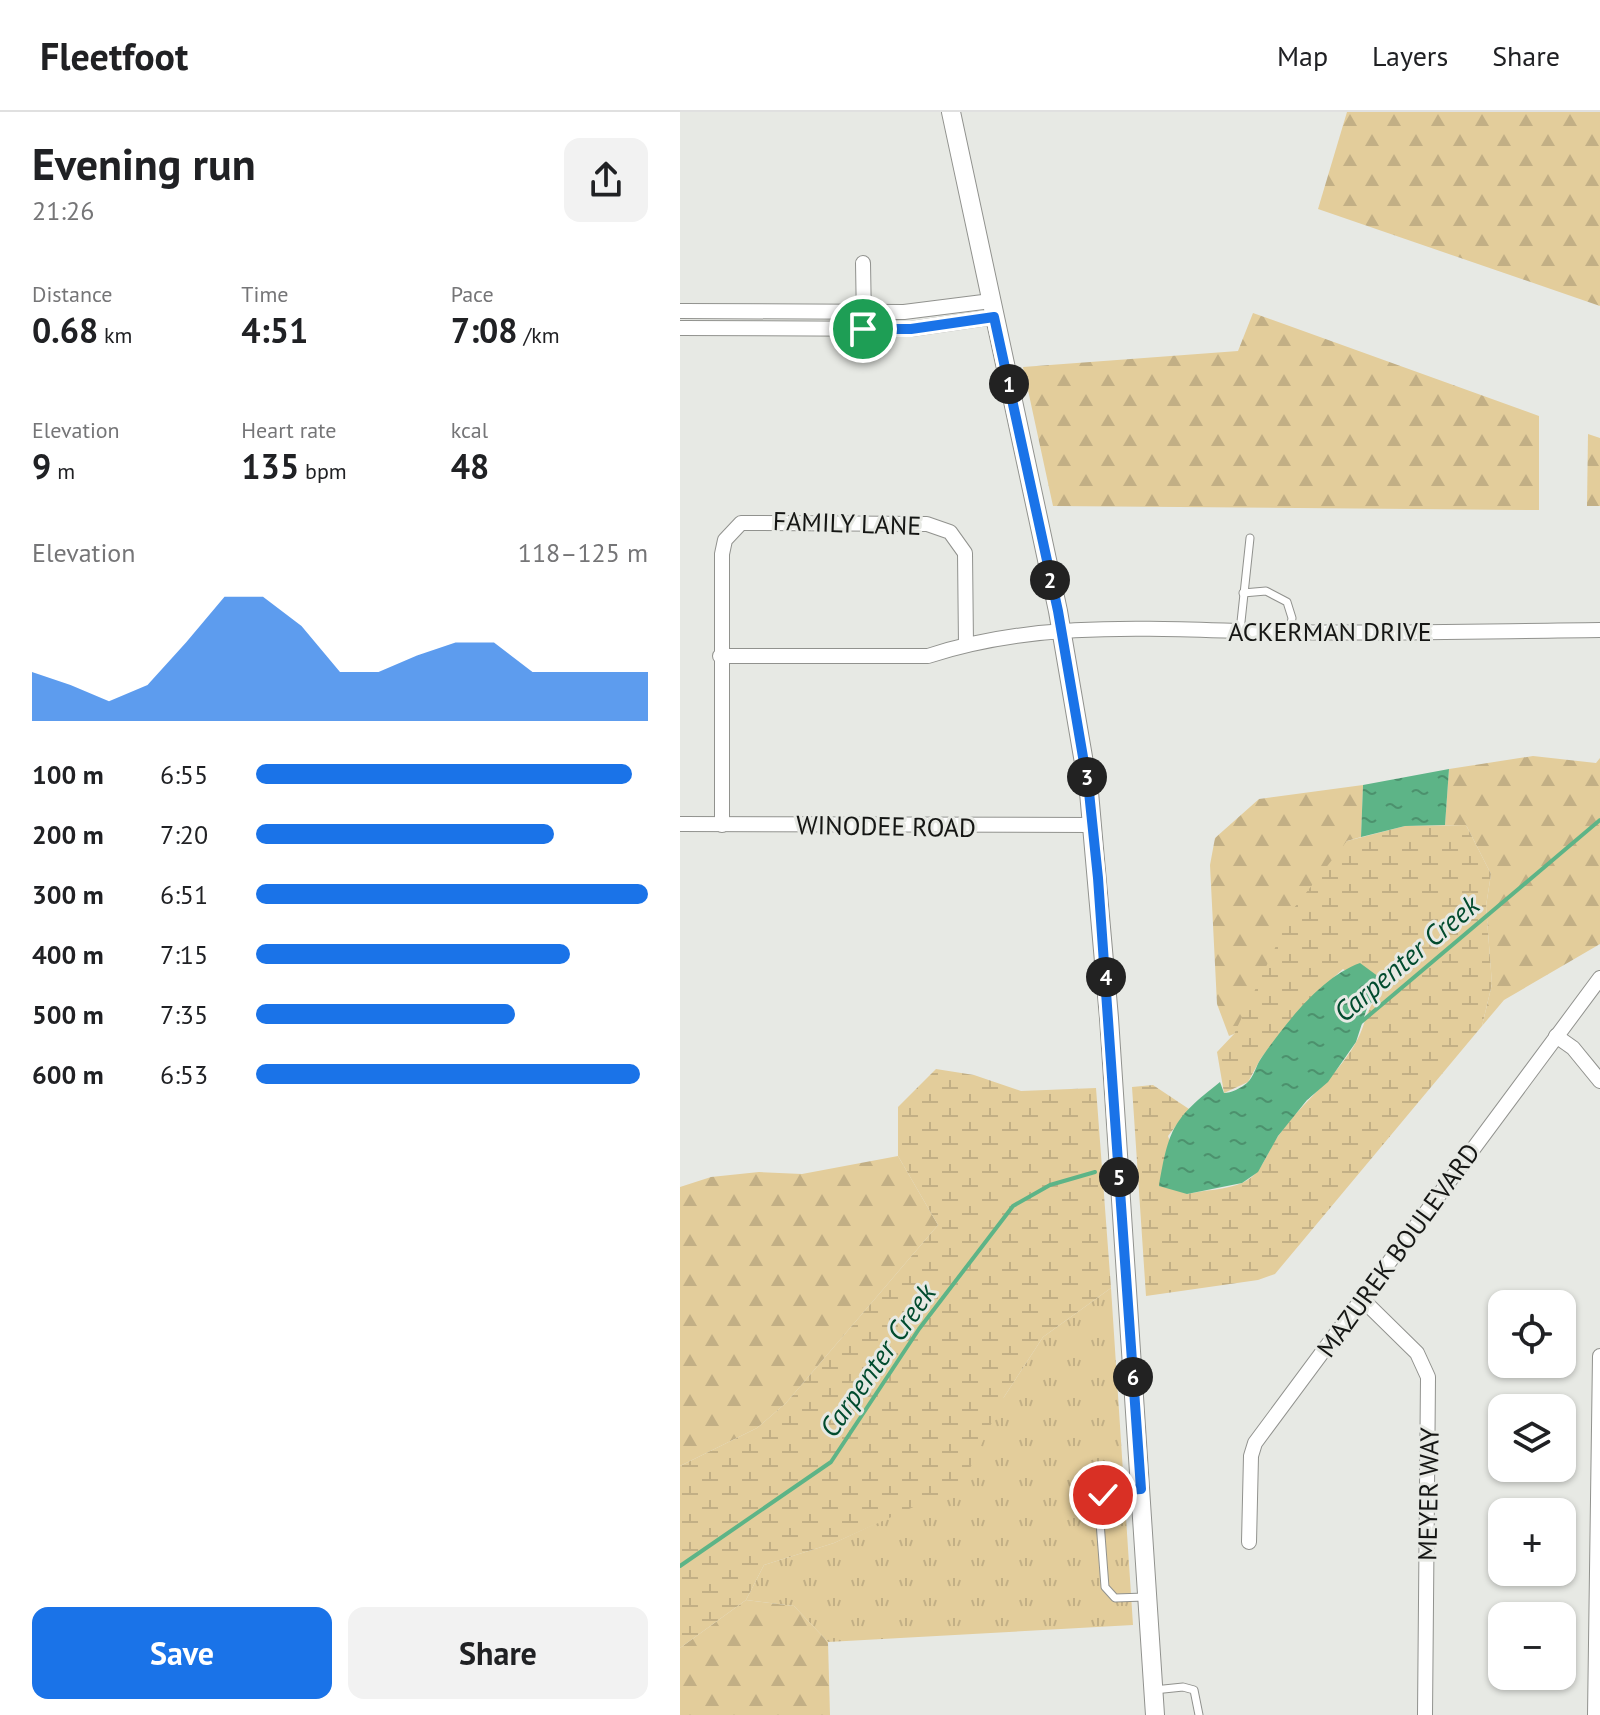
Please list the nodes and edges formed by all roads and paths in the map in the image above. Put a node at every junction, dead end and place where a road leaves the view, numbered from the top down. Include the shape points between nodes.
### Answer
1 (951, 112) edge
2 (863, 263) dead end
3 (992, 309) junction
4 (680, 311) edge
5 (864, 312) junction
6 (680, 328) edge
7 (863, 329) junction
8 (1250, 538) dead end
9 (1243, 593) junction
10 (1061, 630) junction
11 (1600, 630) edge
12 (1240, 631) junction
13 (1290, 632) junction
14 (966, 645) junction
15 (720, 656) junction
16 (680, 824) edge
17 (722, 825) junction
18 (1093, 825) junction
19 (1600, 978) edge
20 (1556, 1036) junction
21 (1600, 1081) edge
22 (1362, 1299) junction
23 (1600, 1356) edge
24 (1141, 1489) junction
25 (1249, 1542) dead end
26 (1147, 1597) junction
27 (1153, 1690) junction
28 (1155, 1715) edge
29 (1199, 1715) edge
30 (1425, 1715) edge
31 (1595, 1715) edge

1 - 3 street
2 - 5 street
3 - 5 street
3 - 7 street via 911,329
3 - 10 street
4 - 5 street
5 - 7 street
6 - 7 street
8 - 9 lane
9 - 12 lane
9 - 13 lane via 1266,591 1287,602
10 - 12 street, ACKERMAN DRIVE
10 - 14 street, ACKERMAN DRIVE
10 - 18 street
11 - 13 street, ACKERMAN DRIVE
12 - 13 street, ACKERMAN DRIVE
14 - 15 street, ACKERMAN DRIVE via 928,656
14 - 15 street, FAMILY LANE via 965,553 942,527 755,520 741,523 725,540
15 - 17 street, FAMILY LANE
16 - 17 street, WINODEE ROAD
17 - 18 street, WINODEE ROAD
18 - 24 street
19 - 20 street, MAZUREK BOULEVARD
20 - 21 street
20 - 22 street, MAZUREK BOULEVARD
22 - 25 street, MAZUREK BOULEVARD via 1255,1443
22 - 30 street, MEYER WAY via 1417,1353 1428,1377
23 - 31 street
24 - 26 street
24 - 26 lane via 1111,1491 1103,1495 1099,1509 1105,1587 1115,1598
26 - 27 street
27 - 28 street
27 - 29 lane via 1194,1690

